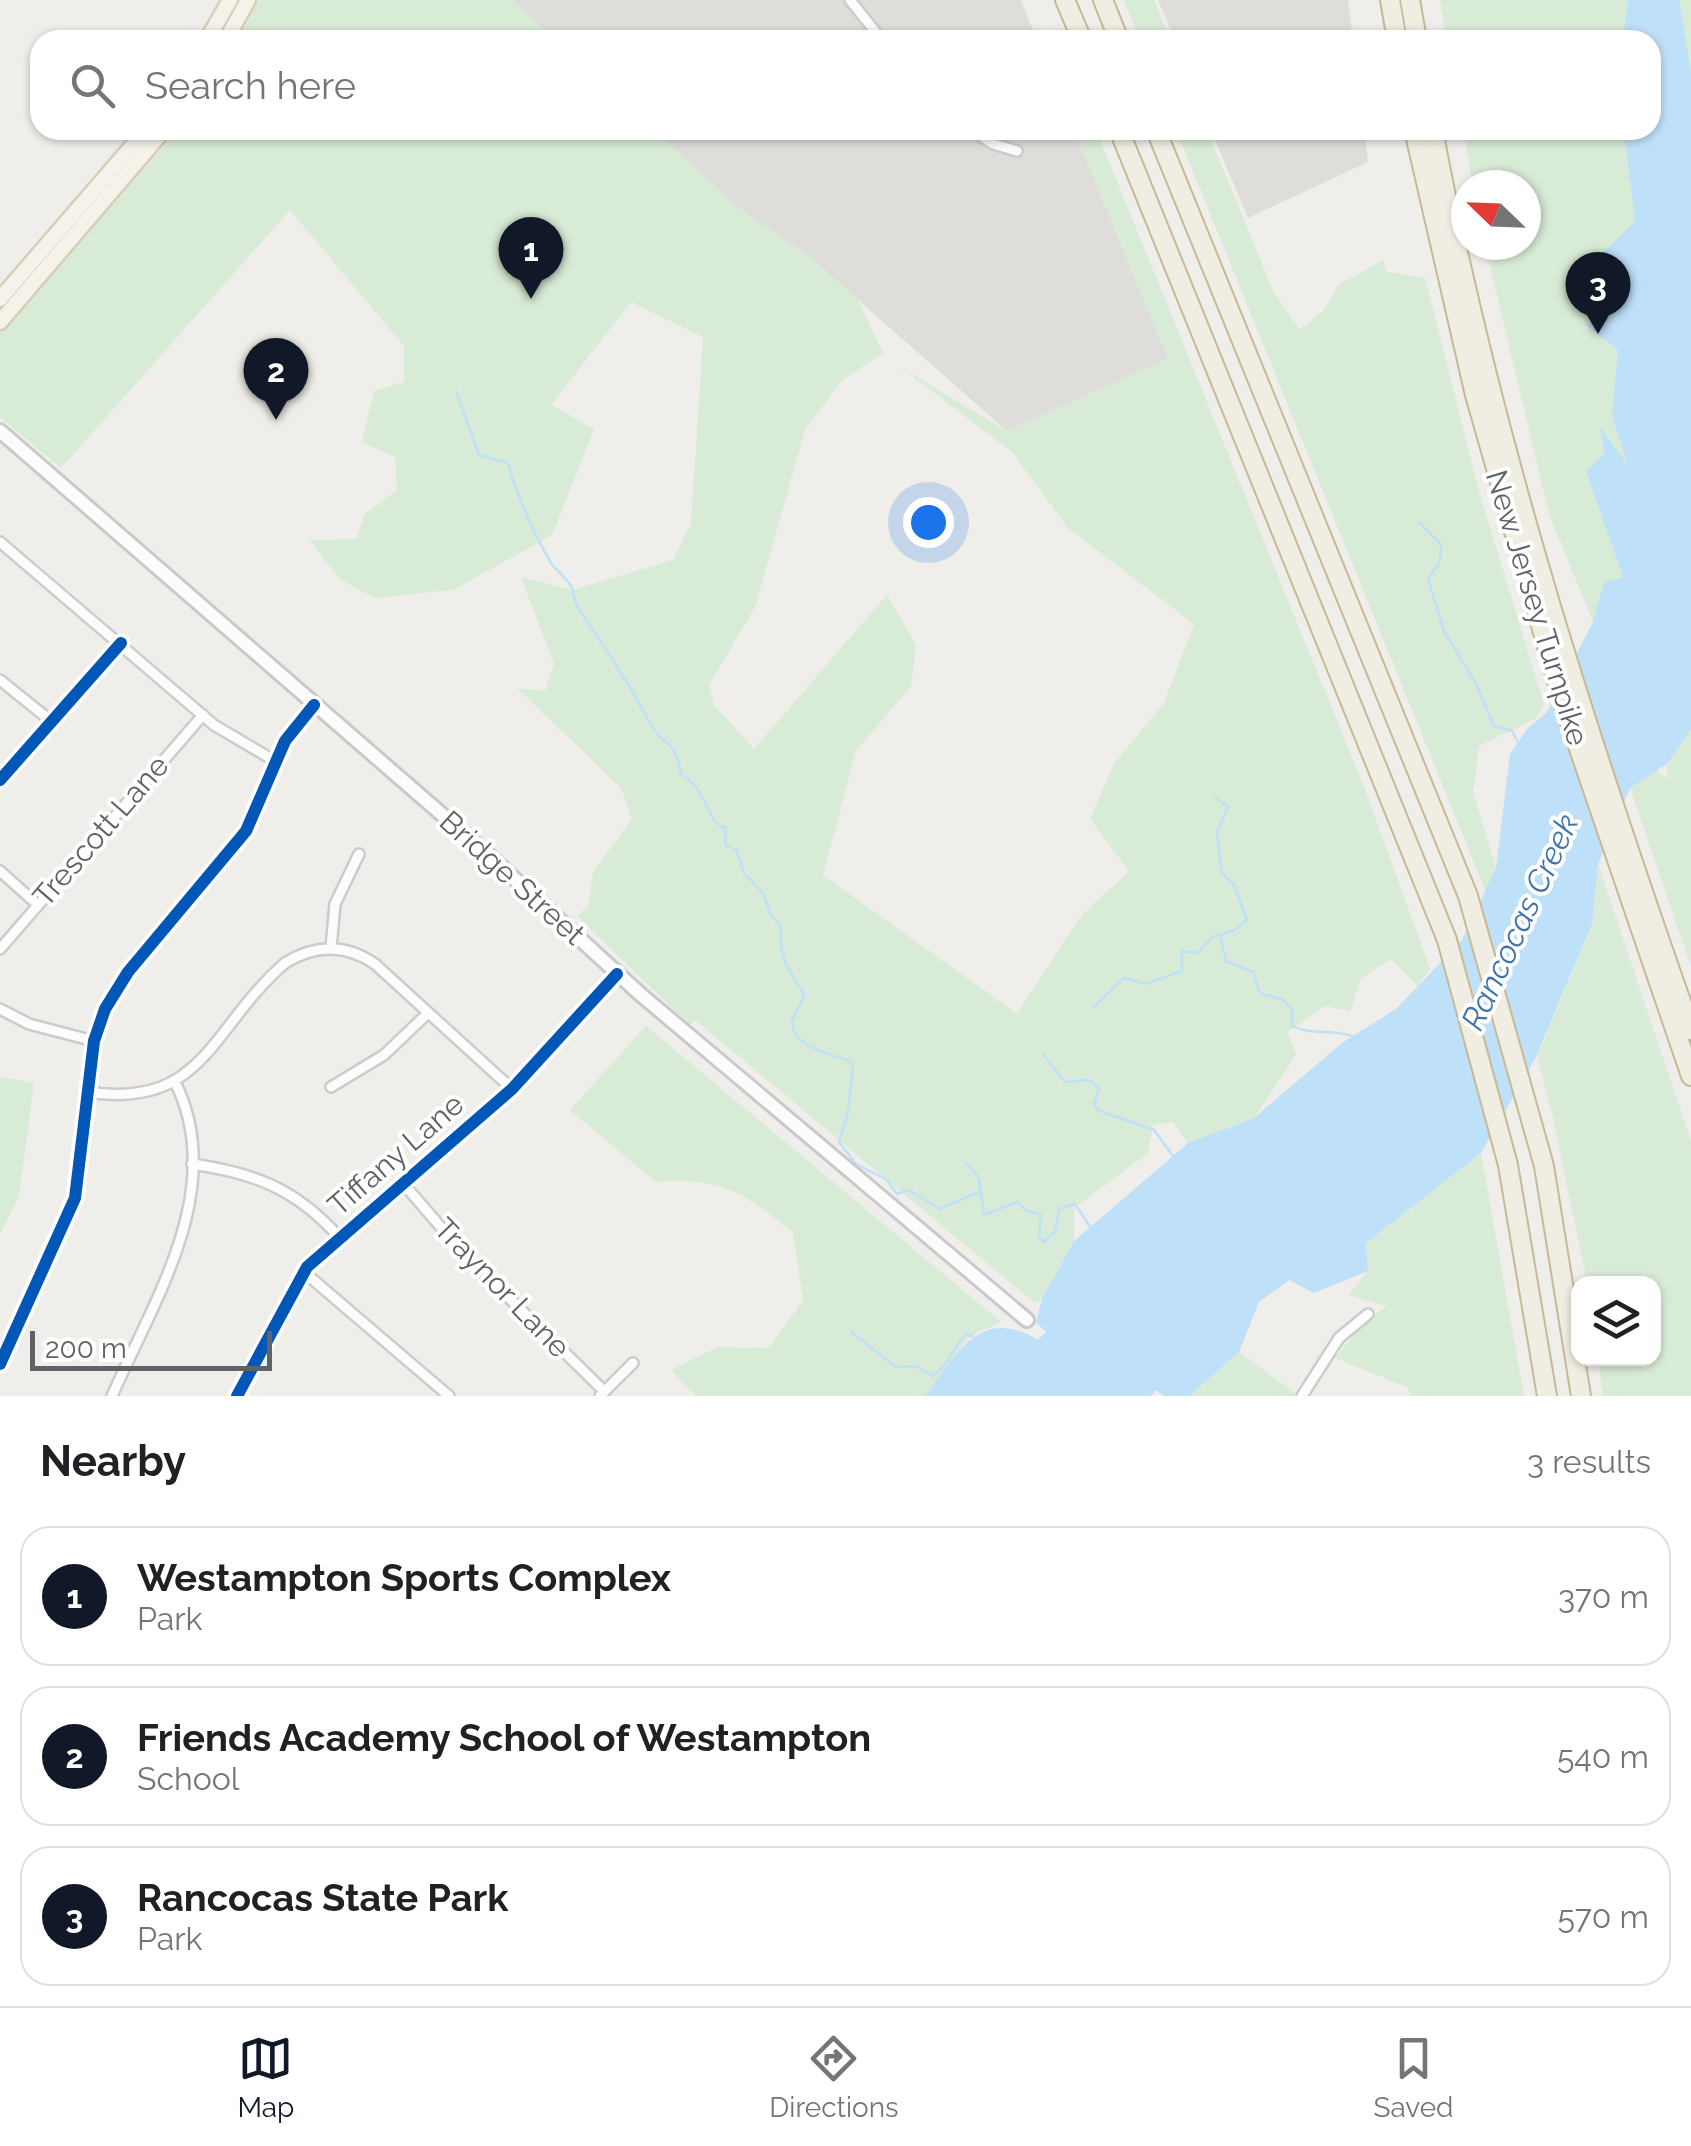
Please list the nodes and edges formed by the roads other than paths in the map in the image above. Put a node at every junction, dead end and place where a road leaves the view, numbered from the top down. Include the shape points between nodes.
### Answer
1 (230, 0) edge
2 (248, 0) edge
3 (850, 0) edge
4 (1066, 0) edge
5 (1103, 0) edge
6 (1390, 0) edge
7 (1410, 0) edge
8 (214, 30) edge
9 (232, 30) edge
10 (874, 30) edge
11 (1078, 30) edge
12 (1115, 30) edge
13 (1395, 30) edge
14 (1414, 30) edge
15 (137, 140) edge
16 (155, 140) edge
17 (987, 140) edge
18 (1123, 140) edge
19 (1160, 140) edge
20 (1416, 140) edge
21 (1435, 140) edge
22 (1017, 151) dead end
23 (0, 299) edge
24 (0, 322) edge
25 (0, 431) edge
26 (0, 542) edge
27 (122, 643) junction
28 (1556, 654) junction
29 (0, 680) edge
30 (314, 705) junction
31 (203, 714) junction
32 (51, 721) junction
33 (275, 761) junction
34 (0, 780) edge
35 (359, 854) dead end
36 (0, 871) edge
37 (1639, 899) junction
38 (38, 905) junction
39 (331, 948) junction
40 (0, 949) edge
41 (617, 974) junction
42 (0, 1009) edge
43 (427, 1014) junction
44 (1691, 1030) edge
45 (94, 1041) junction
46 (1691, 1076) edge
47 (175, 1082) junction
48 (331, 1087) dead end
49 (512, 1089) junction
50 (87, 1092) junction
51 (192, 1164) junction
52 (402, 1182) junction
53 (339, 1237) junction
54 (304, 1272) junction
55 (1368, 1314) dead end
56 (1027, 1320) dead end
57 (633, 1363) dead end
58 (0, 1364) edge
59 (602, 1394) edge
60 (112, 1396) edge
61 (237, 1396) edge
62 (449, 1396) edge
63 (1302, 1396) edge
64 (1547, 1396) edge
65 (1581, 1396) edge

1 - 8 main road
2 - 9 main road
3 - 10 street
4 - 11 highway
5 - 12 highway
6 - 13 highway
7 - 14 highway
15 - 23 main road
16 - 24 main road
17 - 22 street
18 - 64 highway via 1435,908 1502,1136
19 - 65 highway via 1468,896 1526,1090 1558,1238
20 - 28 highway, New Jersey Turnpike via 1475,395
21 - 28 highway, New Jersey Turnpike via 1493,408
25 - 30 main road, Bridge Street
26 - 27 street
27 - 31 street
27 - 32 street
28 - 37 highway, New Jersey Turnpike
29 - 32 street
30 - 33 street
30 - 41 main road, Bridge Street
31 - 33 street
31 - 38 street, Trescott Lane
32 - 34 street
33 - 45 street via 246,831 128,972
35 - 39 street via 335,904
36 - 38 street
37 - 44 highway, New Jersey Turnpike
37 - 46 highway, New Jersey Turnpike
38 - 40 street, Trescott Lane
39 - 43 street via 366,958
39 - 47 street via 285,962
41 - 49 street, Tiffany Lane
41 - 56 main road, Bridge Street
42 - 45 street
43 - 48 street via 384,1055
43 - 49 street
45 - 50 street
47 - 50 street via 141,1096
47 - 51 street via 193,1125
49 - 52 street, Tiffany Lane
50 - 58 street via 74,1198
51 - 53 street via 276,1183
51 - 60 street via 178,1254
52 - 53 street, Tiffany Lane
52 - 59 street, Traynor Lane
53 - 54 street, Tiffany Lane
54 - 61 street, Tiffany Lane
54 - 62 street
55 - 63 street via 1339,1338
57 - 59 street

